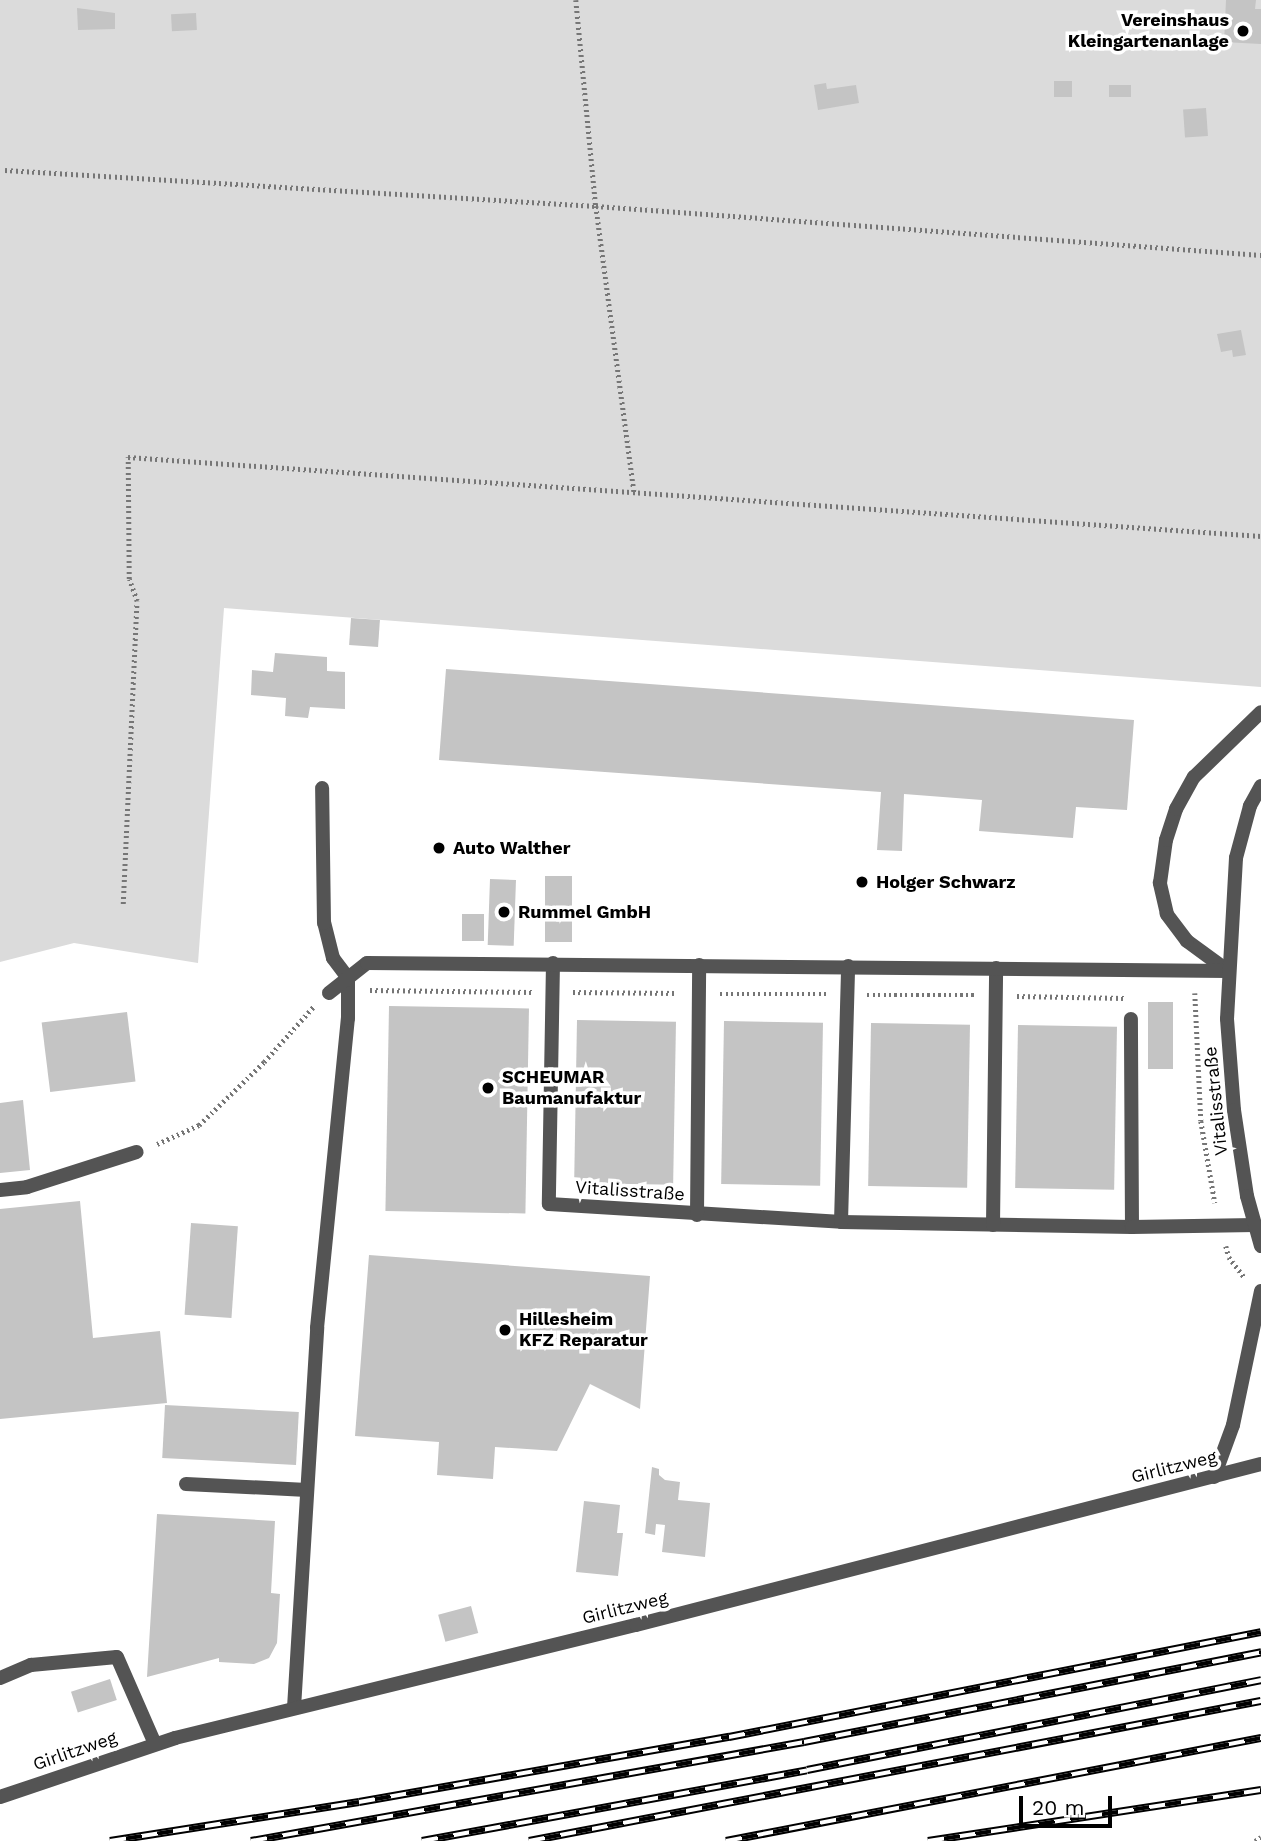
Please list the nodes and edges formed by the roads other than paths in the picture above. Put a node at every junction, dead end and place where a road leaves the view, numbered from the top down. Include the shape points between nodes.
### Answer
1 (1261, 712) edge
2 (1261, 786) edge
3 (322, 788) dead end
4 (553, 963) junction
5 (699, 965) junction
6 (849, 966) junction
7 (996, 968) junction
8 (1228, 971) junction
9 (348, 978) junction
10 (329, 993) dead end
11 (1132, 1019) dead end
12 (137, 1153) dead end
13 (0, 1190) edge
14 (697, 1215) junction
15 (841, 1222) junction
16 (993, 1225) junction
17 (1255, 1225) junction
18 (1132, 1227) junction
19 (1261, 1246) edge
20 (1261, 1295) edge
21 (1261, 1464) edge
22 (1214, 1477) junction
23 (186, 1484) dead end
24 (307, 1490) junction
25 (0, 1678) edge
26 (294, 1708) junction
27 (155, 1744) junction
28 (0, 1797) edge

1 - 8 street via 1194,777 1166,840 1160,883 1167,914 1187,941
2 - 8 street, Vitalisstraße via 1250,806 1237,858
3 - 9 street via 324,923 332,958
4 - 5 street
4 - 9 street via 367,963
4 - 14 street, Vitalisstraße via 549,1204
5 - 6 street
5 - 14 street, Vitalisstraße
6 - 7 street
6 - 15 street
7 - 8 street
7 - 16 street
8 - 17 street, Vitalisstraße via 1234,1110
9 - 10 street
9 - 24 street
11 - 18 street
12 - 13 street via 27,1187
14 - 15 street, Vitalisstraße
15 - 16 street, Vitalisstraße
16 - 18 street, Vitalisstraße
17 - 18 street, Vitalisstraße
17 - 19 street, Vitalisstraße
20 - 22 street via 1233,1424
21 - 22 street, Girlitzweg
22 - 26 street, Girlitzweg
23 - 24 street
24 - 26 street
25 - 27 street via 31,1665 117,1657
26 - 27 street, Girlitzweg
27 - 28 street, Girlitzweg

